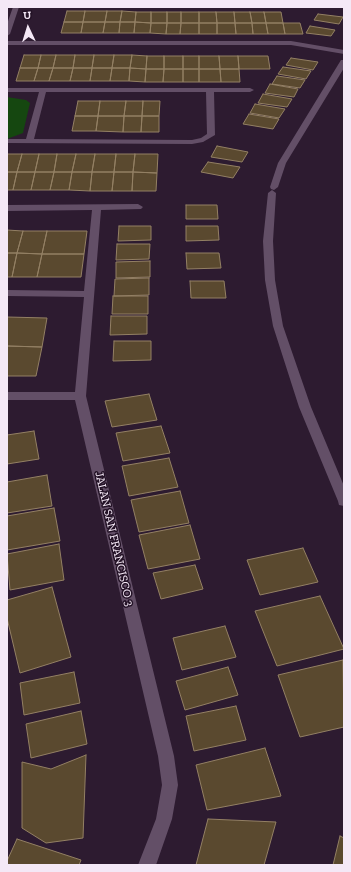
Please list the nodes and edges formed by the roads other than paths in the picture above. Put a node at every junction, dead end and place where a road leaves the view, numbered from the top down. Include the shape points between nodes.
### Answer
1 (16, 7) edge
2 (7, 34) edge
3 (7, 43) edge
4 (344, 52) edge
5 (344, 62) edge
6 (7, 90) edge
7 (43, 90) junction
8 (210, 90) junction
9 (250, 90) dead end
10 (7, 141) edge
11 (29, 141) junction
12 (138, 207) dead end
13 (7, 208) edge
14 (97, 208) junction
15 (7, 293) edge
16 (89, 294) junction
17 (7, 396) edge
18 (80, 396) junction
19 (344, 502) edge
20 (147, 865) edge

1 - 2 street
3 - 4 street via 291,43
5 - 19 street via 282,163 273,190 268,241 270,280 278,326 306,407
6 - 7 street
7 - 8 street
7 - 11 street
8 - 9 street
8 - 11 street via 210,135 203,140
10 - 11 street
12 - 14 street
13 - 14 street
14 - 16 street, JALAN SAN FRANCISCO 3
15 - 16 street
16 - 18 street, JALAN SAN FRANCISCO 3
17 - 18 street
18 - 20 street, JALAN SAN FRANCISCO 3 via 166,756 170,785 164,819

